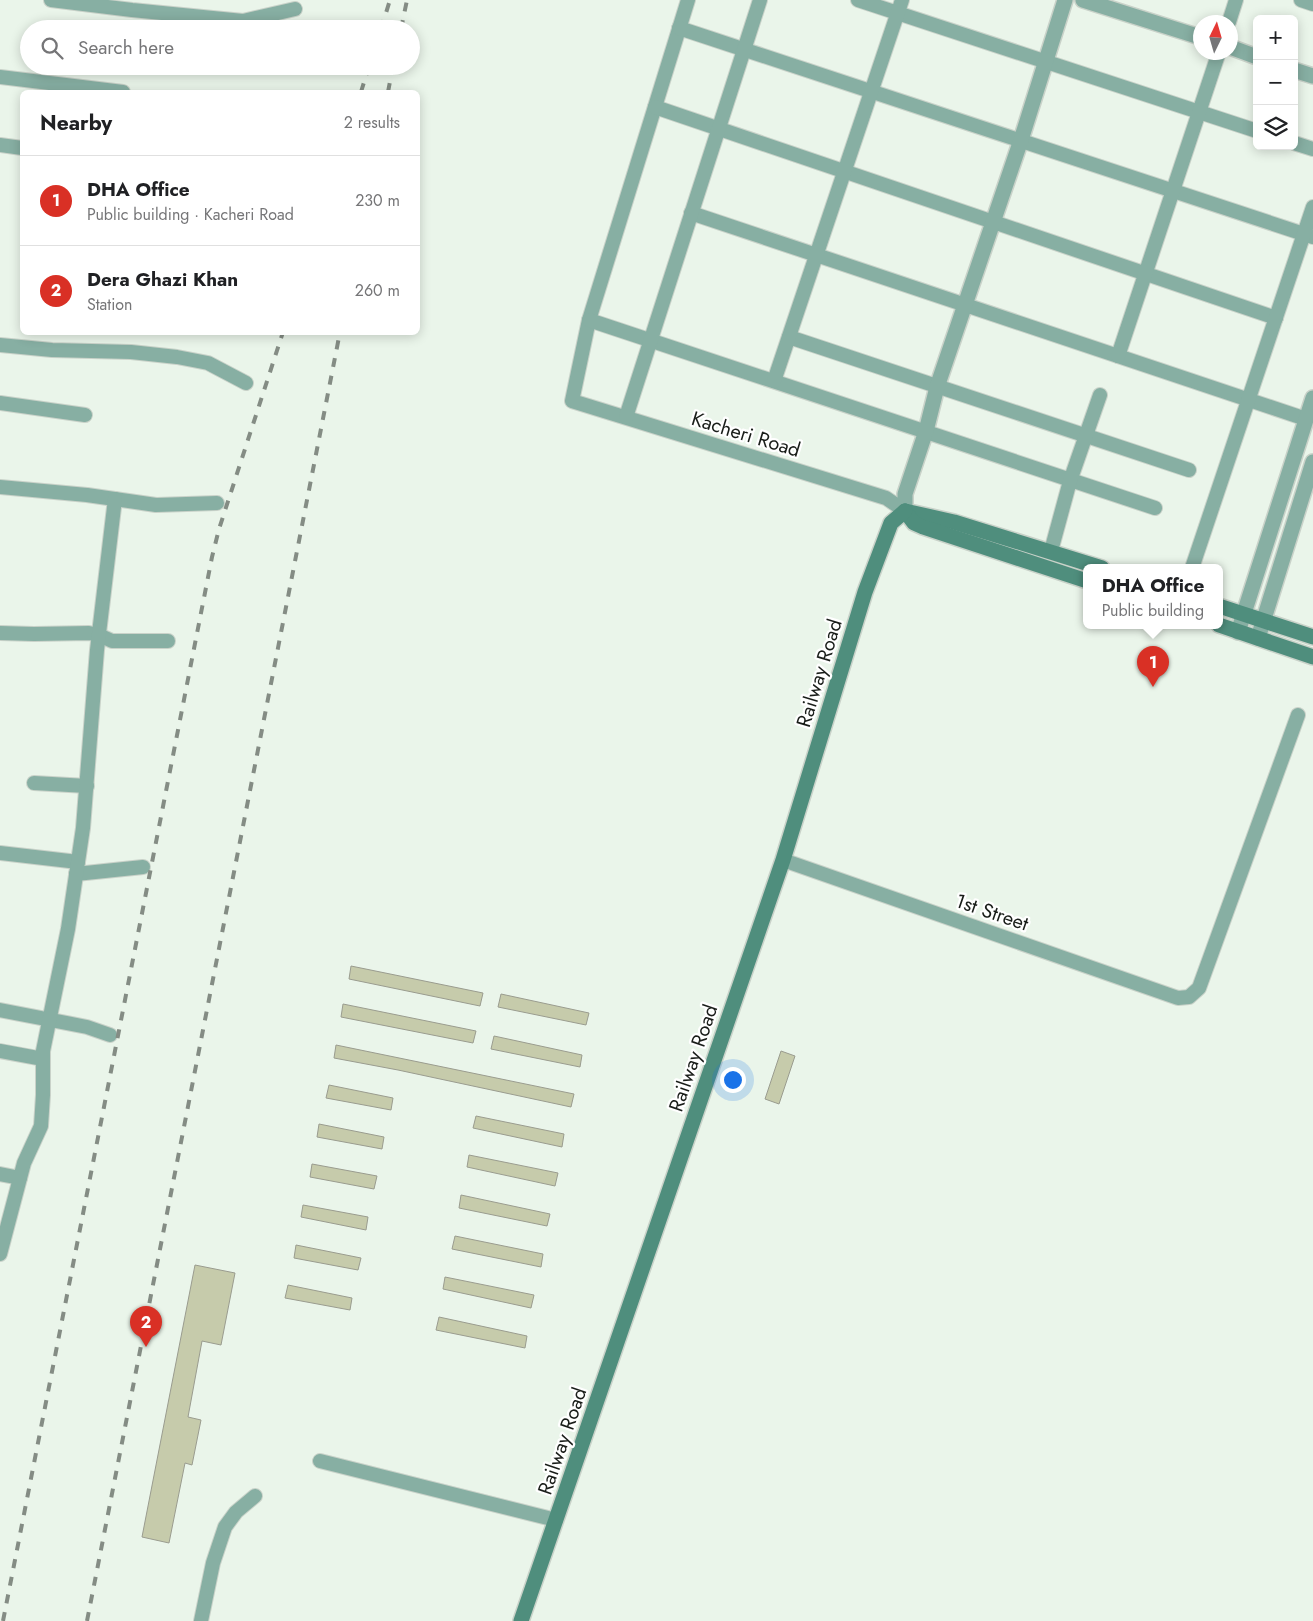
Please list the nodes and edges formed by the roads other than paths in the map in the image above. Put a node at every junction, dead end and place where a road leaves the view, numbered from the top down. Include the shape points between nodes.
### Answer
1 (51, 0) edge
2 (688, 0) edge
3 (760, 0) edge
4 (858, 0) edge
5 (1066, 0) edge
6 (1083, 0) edge
7 (1236, 0) edge
8 (1301, 0) edge
9 (83, 2) edge
10 (1313, 4) edge
11 (900, 7) edge
12 (295, 9) dead end
13 (1231, 15) edge
14 (235, 20) edge
15 (247, 20) edge
16 (679, 28) junction
17 (1193, 36) edge
18 (743, 48) junction
19 (1238, 50) edge
20 (1253, 55) edge
21 (1217, 60) edge
22 (1046, 62) junction
23 (1298, 71) edge
24 (1313, 76) edge
25 (0, 77) edge
26 (107, 90) edge
27 (872, 91) junction
28 (654, 107) junction
29 (1200, 112) junction
30 (718, 129) junction
31 (1253, 130) edge
32 (1021, 140) junction
33 (1298, 144) edge
34 (0, 145) edge
35 (20, 148) edge
36 (1313, 149) edge
37 (845, 172) junction
38 (1173, 191) junction
39 (1313, 207) edge
40 (691, 212) junction
41 (993, 222) junction
42 (1308, 236) edge
43 (817, 255) junction
44 (1146, 274) junction
45 (965, 304) junction
46 (1276, 318) junction
47 (589, 320) junction
48 (789, 337) junction
49 (651, 340) junction
50 (0, 345) edge
51 (1118, 356) junction
52 (774, 381) junction
53 (246, 384) dead end
54 (937, 386) junction
55 (1100, 395) dead end
56 (1313, 398) edge
57 (1248, 400) junction
58 (0, 403) edge
59 (85, 415) dead end
60 (626, 417) junction
61 (1306, 419) junction
62 (926, 431) junction
63 (1086, 436) junction
64 (1313, 462) edge
65 (1189, 470) dead end
66 (1070, 481) junction
67 (0, 487) edge
68 (116, 499) junction
69 (217, 503) dead end
70 (1155, 508) dead end
71 (905, 511) junction
72 (1051, 551) junction
73 (1090, 564) edge
74 (1193, 564) edge
75 (1083, 580) edge
76 (1223, 607) edge
77 (1244, 613) junction
78 (1263, 621) junction
79 (1223, 626) edge
80 (1238, 632) junction
81 (0, 633) edge
82 (99, 635) junction
83 (1313, 637) edge
84 (1258, 638) junction
85 (168, 641) dead end
86 (1313, 657) edge
87 (1298, 715) dead end
88 (34, 783) dead end
89 (87, 786) junction
90 (0, 853) edge
91 (782, 860) junction
92 (143, 867) dead end
93 (77, 868) junction
94 (0, 1010) edge
95 (49, 1019) junction
96 (110, 1035) dead end
97 (0, 1050) edge
98 (42, 1059) junction
99 (0, 1174) edge
100 (20, 1178) junction
101 (2, 1239) edge
102 (0, 1254) edge
103 (320, 1461) dead end
104 (255, 1496) dead end
105 (556, 1520) junction
106 (201, 1621) edge
107 (521, 1621) edge

1 - 9 street
2 - 16 street
3 - 18 street
4 - 11 street
5 - 22 street
6 - 17 street
7 - 13 street
8 - 10 street
9 - 14 street
11 - 22 street
11 - 27 street
12 - 15 street
16 - 18 street
16 - 28 street
18 - 27 street
18 - 30 street
19 - 20 street
21 - 29 street
22 - 29 street
22 - 32 street
23 - 24 street
25 - 26 street
27 - 32 street
27 - 37 street
28 - 30 street
28 - 47 street
29 - 31 street
29 - 38 street
30 - 37 street
30 - 40 street
32 - 38 street
32 - 41 street
33 - 36 street
34 - 35 street
37 - 41 street
37 - 43 street
38 - 42 street
38 - 44 street
39 - 42 street
40 - 43 street
40 - 49 street
41 - 44 street
41 - 45 street
42 - 46 street
43 - 45 street
43 - 48 street
44 - 46 street
44 - 51 street
45 - 51 street
45 - 54 street
46 - 57 street
47 - 49 street
47 - 60 street, Kacheri Road via 572,400
48 - 52 street
48 - 54 street
49 - 52 street
49 - 60 street
50 - 53 street via 177,357 208,363
51 - 57 street
52 - 62 street
54 - 62 street
54 - 63 street
55 - 63 street
56 - 61 street
57 - 61 street
57 - 74 street
58 - 59 street
60 - 71 street, Kacheri Road via 886,498
61 - 77 street
62 - 66 street
62 - 71 street via 905,494
63 - 65 street
63 - 66 street
64 - 78 street
66 - 70 street
66 - 72 street
67 - 68 street
68 - 69 street via 156,504
68 - 82 street
71 - 72 main road, Kacheri Road
71 - 75 main road, Kacheri Road via 914,523 923,527
71 - 91 main road, Railway Road via 891,523 870,576
72 - 73 main road, Kacheri Road
76 - 77 main road
77 - 78 main road
77 - 80 street
78 - 83 main road
78 - 84 street
79 - 80 main road
80 - 84 main road
81 - 82 street
82 - 85 street via 112,641
82 - 89 street
84 - 86 main road
87 - 91 street, 1st Street via 1199,988 1189,997 1178,998
88 - 89 street
89 - 93 street
90 - 93 street
91 - 105 main road, Railway Road
92 - 93 street
93 - 95 street
94 - 95 street
95 - 96 street
95 - 98 street
97 - 98 street
98 - 100 street via 42,1126
99 - 100 street
100 - 101 street
101 - 102 street
103 - 105 street
104 - 106 street via 236,1512 225,1527 213,1563
105 - 107 main road, Railway Road

